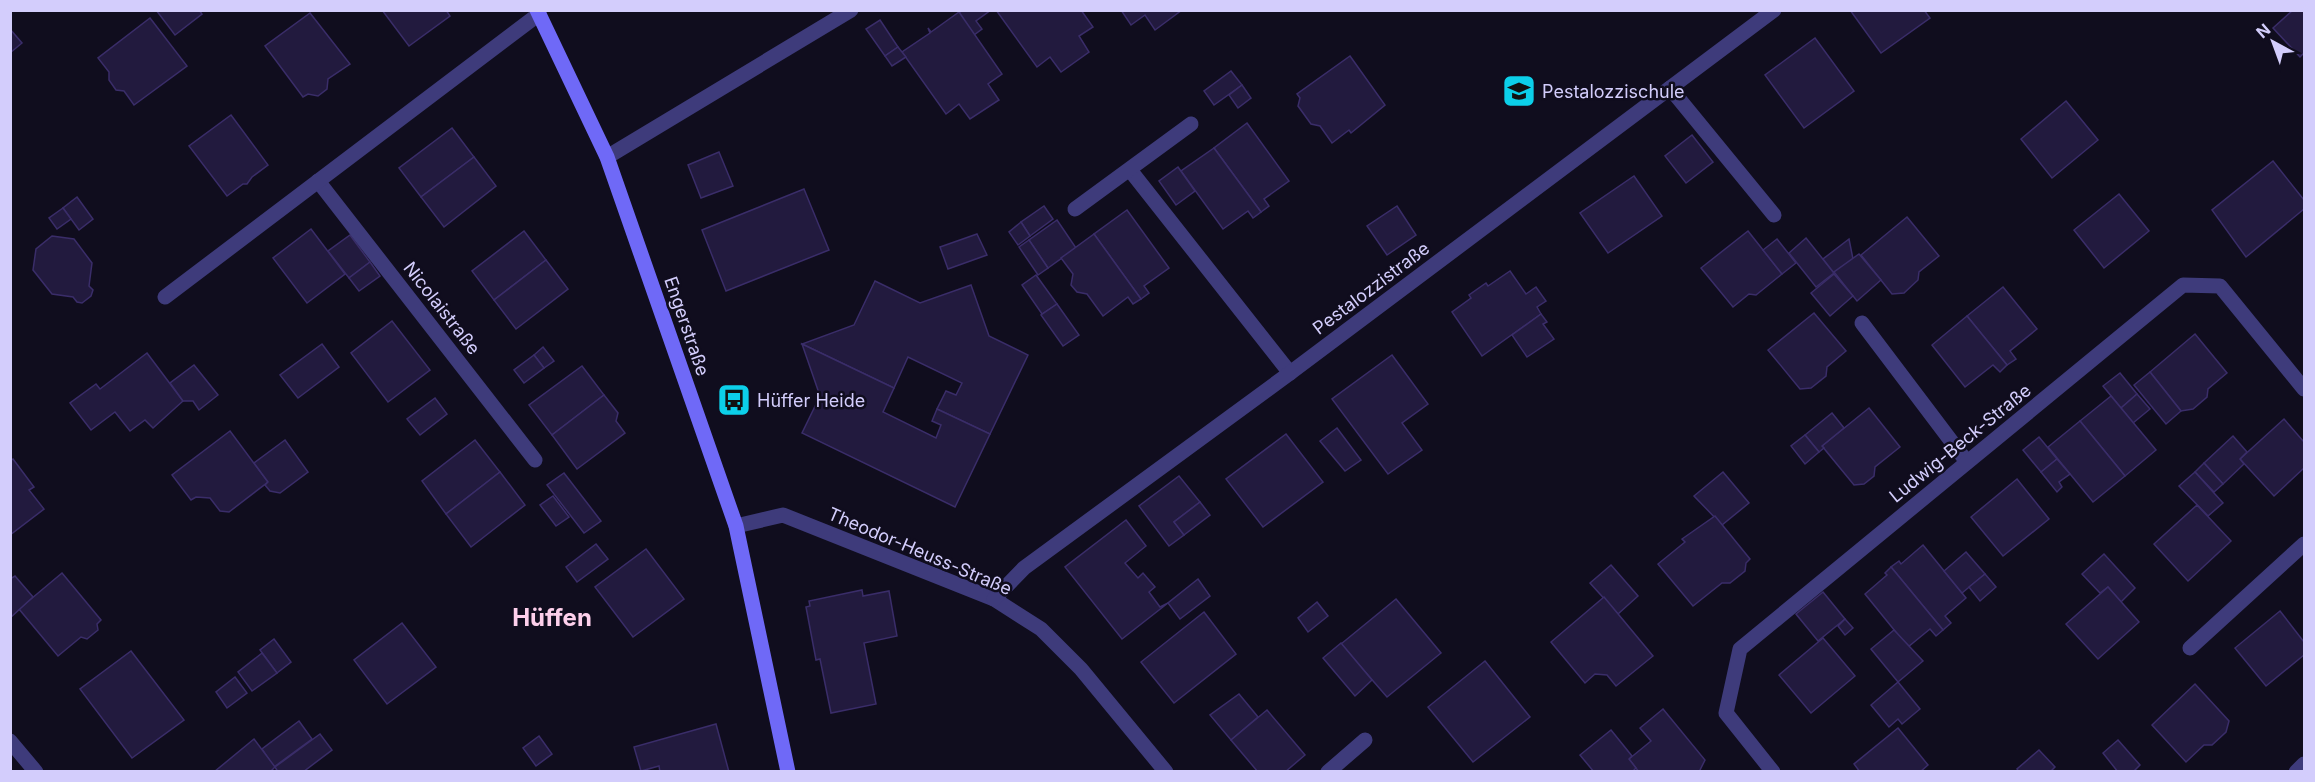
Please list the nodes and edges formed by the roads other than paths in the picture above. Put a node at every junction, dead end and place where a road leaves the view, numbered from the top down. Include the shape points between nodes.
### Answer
1 (851, 10) edge
2 (1774, 10) edge
3 (538, 12) edge
4 (1670, 88) junction
5 (1191, 124) dead end
6 (607, 157) junction
7 (1130, 170) junction
8 (318, 181) junction
9 (1075, 209) dead end
10 (1774, 215) dead end
11 (165, 297) dead end
12 (1862, 323) dead end
13 (1290, 373) junction
14 (2304, 389) edge
15 (535, 459) dead end
16 (1968, 462) junction
17 (736, 526) junction
18 (2304, 544) edge
19 (994, 599) junction
20 (2190, 648) dead end
21 (1365, 740) dead end
22 (10, 741) edge
23 (2304, 764) edge
24 (36, 771) edge
25 (788, 771) edge
26 (1166, 771) edge
27 (1328, 771) edge
28 (1773, 771) edge
29 (2296, 771) edge

1 - 6 street
2 - 4 street, Pestalozzistraße
3 - 6 main road, Engerstraße
3 - 8 street
4 - 10 street
4 - 13 street, Pestalozzistraße
5 - 7 street
6 - 17 main road, Engerstraße
7 - 9 street
7 - 13 street
8 - 11 street
8 - 15 street, Nicolaistraße
12 - 16 street
13 - 19 street, Pestalozzistraße via 1024,568
14 - 16 street, Ludwig-Beck-Straße via 2220,286 2184,285
16 - 28 street, Ludwig-Beck-Straße via 1740,649 1726,713
17 - 19 street, Theodor-Heuss-Straße via 783,515
17 - 25 main road, Engerstraße
18 - 20 street
19 - 26 street, Theodor-Heuss-Straße via 1041,629 1081,669
21 - 27 street
22 - 24 street
23 - 29 street

